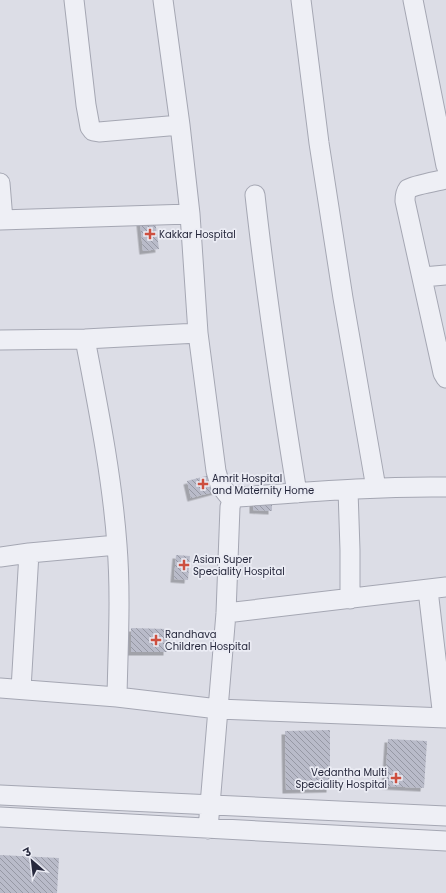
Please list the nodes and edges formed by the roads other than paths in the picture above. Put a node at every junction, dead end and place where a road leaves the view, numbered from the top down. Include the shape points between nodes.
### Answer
1 (74, 0) edge
2 (163, 0) edge
3 (301, 0) edge
4 (413, 0) edge
5 (180, 125) junction
6 (446, 166) edge
7 (446, 179) edge
8 (0, 183) edge
9 (255, 195) dead end
10 (190, 214) junction
11 (2, 220) edge
12 (446, 275) edge
13 (422, 277) junction
14 (198, 333) junction
15 (85, 339) junction
16 (0, 340) edge
17 (446, 378) edge
18 (446, 487) edge
19 (376, 488) junction
20 (348, 490) junction
21 (298, 493) junction
22 (232, 500) junction
23 (117, 545) junction
24 (28, 553) junction
25 (0, 557) edge
26 (437, 589) edge
27 (350, 599) junction
28 (226, 613) junction
29 (0, 688) edge
30 (22, 689) junction
31 (117, 697) junction
32 (218, 709) junction
33 (445, 718) edge
34 (0, 795) edge
35 (210, 804) junction
36 (446, 816) edge
37 (0, 817) edge
38 (208, 829) junction
39 (446, 841) edge

1 - 5 street via 86,105 93,131
2 - 5 street
3 - 19 street via 319,143
4 - 6 street
5 - 10 street
7 - 13 street via 416,186 408,189 405,194
8 - 11 street
9 - 21 street via 278,376
10 - 11 street
10 - 14 street
12 - 13 street
13 - 17 street
14 - 15 street
14 - 22 street via 216,471 220,485
15 - 16 street
15 - 23 street via 109,470
18 - 19 street
19 - 20 street
20 - 21 street
20 - 27 street
21 - 22 street via 238,497
22 - 28 street
23 - 24 street
23 - 31 street
24 - 25 street
24 - 30 street
26 - 27 street
26 - 33 street
27 - 28 street
28 - 32 street
29 - 30 street
30 - 31 street
31 - 32 street
32 - 33 street
32 - 35 street
34 - 35 street
35 - 36 street
35 - 38 street
37 - 38 street
38 - 39 street

